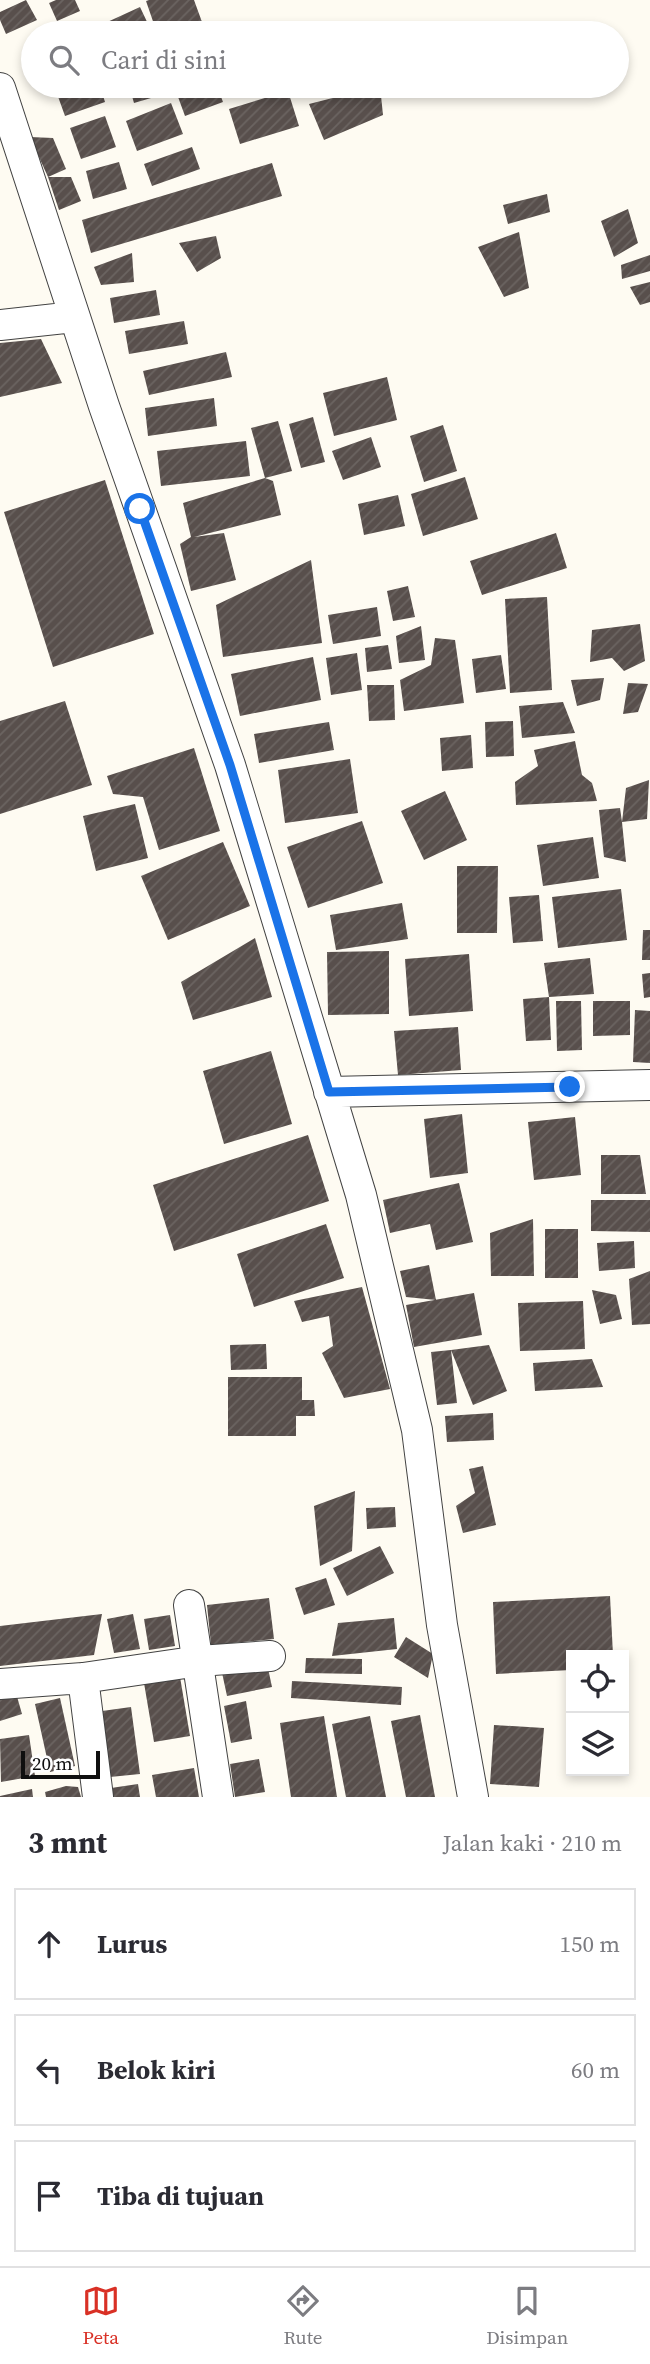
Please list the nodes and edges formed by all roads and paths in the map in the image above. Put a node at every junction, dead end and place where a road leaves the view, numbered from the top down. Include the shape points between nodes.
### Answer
1 (0, 88) edge
2 (74, 317) junction
3 (0, 325) edge
4 (650, 1085) edge
5 (329, 1092) junction
6 (189, 1605) dead end
7 (270, 1656) dead end
8 (199, 1661) junction
9 (83, 1678) junction
10 (0, 1684) edge
11 (98, 1797) edge
12 (218, 1797) edge
13 (473, 1797) edge

1 - 2 street
2 - 3 street
2 - 5 street via 230,765
4 - 5 street
5 - 13 street via 361,1195 417,1430 442,1625
6 - 8 street
7 - 8 street
8 - 9 street
8 - 12 street
9 - 10 street
9 - 11 street

